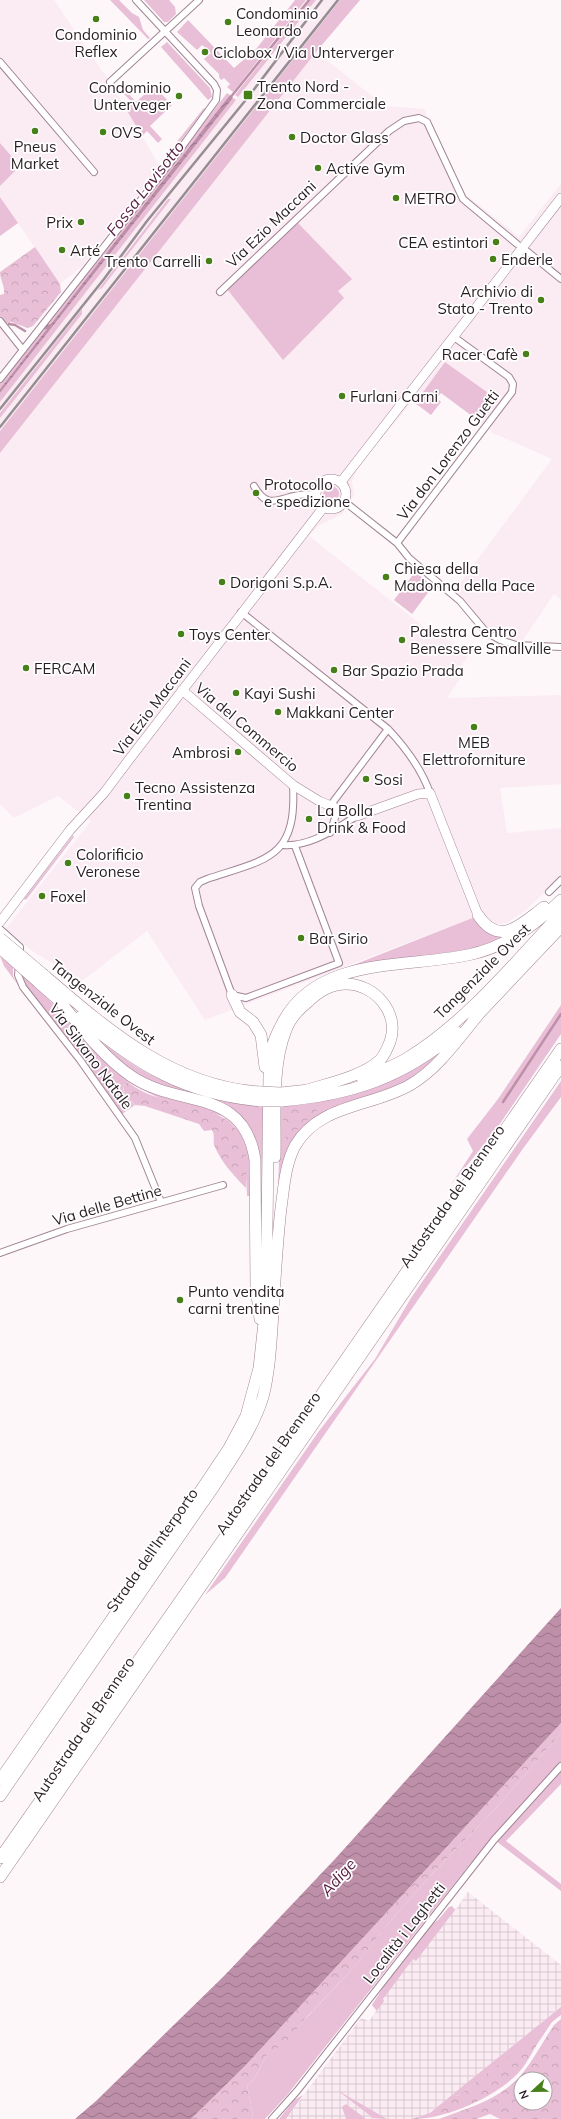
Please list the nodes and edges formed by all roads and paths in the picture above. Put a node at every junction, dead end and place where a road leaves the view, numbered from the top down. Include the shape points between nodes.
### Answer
1 (136, 0) edge
2 (199, 0) edge
3 (166, 32) junction
4 (0, 62) edge
5 (110, 82) dead end
6 (94, 172) dead end
7 (561, 198) edge
8 (520, 246) junction
9 (561, 279) edge
10 (220, 292) dead end
11 (0, 321) edge
12 (454, 337) junction
13 (23, 350) junction
14 (0, 379) edge
15 (341, 482) junction
16 (254, 486) dead end
17 (316, 494) junction
18 (345, 502) junction
19 (323, 508) junction
20 (397, 543) junction
21 (241, 612) junction
22 (561, 647) edge
23 (182, 690) junction
24 (388, 729) junction
25 (293, 785) junction
26 (430, 793) junction
27 (334, 808) junction
28 (358, 816) junction
29 (330, 833) junction
30 (283, 845) junction
31 (294, 846) junction
32 (561, 880) edge
33 (549, 892) dead end
34 (561, 892) edge
35 (561, 900) edge
36 (561, 913) edge
37 (478, 915) joint
38 (0, 922) edge
39 (561, 927) edge
40 (1, 933) edge
41 (0, 948) edge
42 (41, 979) junction
43 (232, 995) junction
44 (58, 999) junction
45 (479, 1014) junction
46 (561, 1049) edge
47 (561, 1066) edge
48 (269, 1075) junction
49 (301, 1092) junction
50 (261, 1096) junction
51 (281, 1097) junction
52 (223, 1185) dead end
53 (161, 1202) junction
54 (0, 1254) edge
55 (274, 1300) junction
56 (262, 1341) junction
57 (561, 1766) edge
58 (0, 1780) edge
59 (0, 1796) edge
60 (0, 1858) edge
61 (0, 1877) edge
62 (272, 2119) edge

1 - 3 street
2 - 3 street
3 - 5 street
3 - 13 street via 214,84 217,90 216,100 173,159
4 - 6 street
7 - 8 street
8 - 9 street, Via Ezio Maccani
8 - 10 street, Via Ezio Maccani via 463,199 427,122 419,118 404,121 389,132
8 - 12 street
11 - 13 street
12 - 15 street
12 - 20 street, Via don Lorenzo Guetti via 509,378 512,392
13 - 14 street
15 - 17 street via 334,479 325,480 318,486
15 - 18 street via 346,492
16 - 17 street via 264,499 271,501 280,501 295,495
17 - 19 street
18 - 19 street via 334,509
18 - 20 street
19 - 21 street, Via Ezio Maccani
20 - 22 street via 409,558 460,601 486,632 516,645
21 - 23 street, Via Ezio Maccani
21 - 24 street
23 - 25 street, Via del Commercio
23 - 38 street, Via Ezio Maccani via 104,793 70,830
24 - 26 street via 404,745
24 - 27 street via 341,789
25 - 27 street, Via del Commercio
25 - 30 street, Via del Commercio via 291,822
26 - 28 street via 418,794
26 - 37 street
27 - 28 street, Via del Commercio
27 - 29 street
28 - 29 street
29 - 31 street
30 - 31 street
30 - 43 street via 273,855 207,879 195,888 199,906
31 - 43 street via 339,963 246,998
32 - 33 street
34 - 37 highway via 546,906 508,932 489,928
35 - 48 highway via 529,929 490,948 469,955 343,974 322,982 299,999 277,1031 272,1047
36 - 49 highway, Tangenziale Ovest via 468,1010 438,1037 409,1057 361,1079
39 - 45 highway, Tangenziale Ovest
40 - 42 highway, Tangenziale Ovest, bridge
40 - 53 street, Via Silvano Natale via 21,949 17,971 19,981 136,1138
41 - 42 highway, Tangenziale Ovest, bridge
42 - 44 highway, Tangenziale Ovest
42 - 50 highway, Tangenziale Ovest via 118,1037 156,1061 195,1078
43 - 48 highway via 240,1012 253,1022 260,1035 264,1066
44 - 50 highway, Tangenziale Ovest via 112,1044 169,1078 223,1096
44 - 56 highway via 116,1064 143,1083 168,1093 220,1107 240,1122 246,1130 255,1160 256,1287
45 - 51 highway, Tangenziale Ovest via 447,1042 395,1075 341,1093
45 - 55 highway via 446,1054 417,1080 384,1097 331,1114 317,1122 296,1145 285,1174
46 - 60 highway, Autostrada del Brennero via 323,1392 274,1468
47 - 61 highway, Autostrada del Brennero
48 - 56 highway via 266,1276
49 - 51 highway, Tangenziale Ovest
49 - 55 highway via 358,1073 380,1060 391,1038 392,1022 385,1004 376,994 356,985 330,987 306,1004 286,1029 279,1051 276,1088
50 - 51 highway, Tangenziale Ovest, bridge
52 - 53 street, Via delle Bettine
53 - 54 street, Via delle Bettine via 67,1229
55 - 59 highway, Strada dell'Interporto via 270,1356 263,1397 242,1442
56 - 58 highway, Strada dell'Interporto via 254,1391 246,1416 229,1448
57 - 62 street, Località i Laghetti via 494,1840 302,2085

